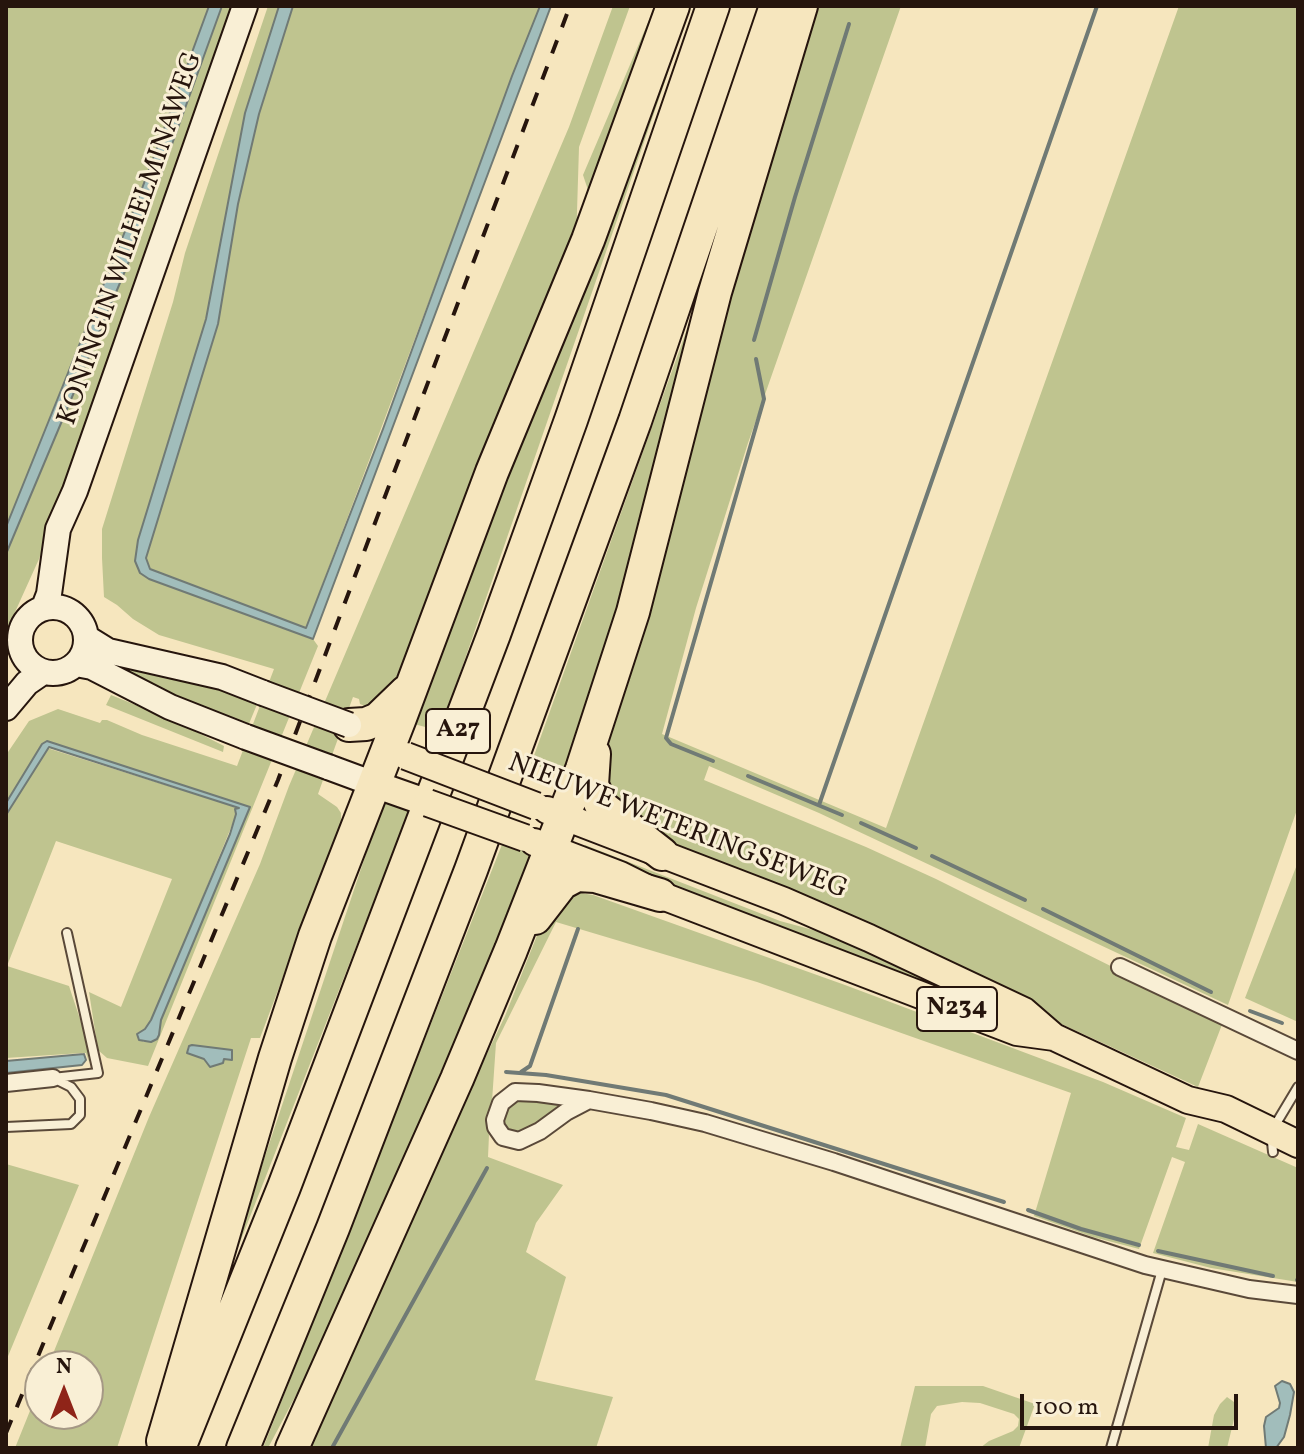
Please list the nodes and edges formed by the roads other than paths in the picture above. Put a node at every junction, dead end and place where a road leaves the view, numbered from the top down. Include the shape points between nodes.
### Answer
1 (245, 6) edge
2 (673, 6) edge
3 (713, 6) edge
4 (776, 6) edge
5 (801, 6) edge
6 (75, 491) junction
7 (44, 607) junction
8 (69, 610) junction
9 (87, 638) junction
10 (24, 656) junction
11 (76, 664) junction
12 (43, 672) junction
13 (411, 687) junction
14 (8, 698) edge
15 (349, 725) junction
16 (592, 739) junction
17 (397, 752) junction
18 (384, 787) junction
19 (550, 811) junction
20 (538, 843) junction
21 (662, 854) junction
22 (660, 895) junction
23 (67, 933) dead end
24 (511, 950) junction
25 (1120, 967) dead end
26 (1054, 1037) junction
27 (1298, 1051) edge
28 (53, 1078) junction
29 (6, 1083) edge
30 (1298, 1087) edge
31 (589, 1100) junction
32 (6, 1127) edge
33 (1281, 1142) edge
34 (1298, 1162) edge
35 (1162, 1270) junction
36 (1298, 1295) edge
37 (162, 1448) edge
38 (179, 1448) edge
39 (243, 1448) edge
40 (292, 1448) edge
41 (1111, 1448) edge

1 - 6 main road, KONINGIN WILHELMINAWEG
2 - 13 highway, A27 via 588,240
3 - 38 highway, A27 via 489,648
4 - 39 highway, A27 via 635,421 471,870
5 - 16 highway via 715,292 633,612
6 - 7 main road, KONINGIN WILHELMINAWEG via 58,529
6 - 8 main road, KONINGIN WILHELMINAWEG via 65,582
7 - 8 main road
7 - 10 main road via 22,627
8 - 9 main road
9 - 11 main road
9 - 15 main road, NIEUWE WETERINGSEWEG / N234, bridge via 108,651 210,674
10 - 12 main road
10 - 14 main road
11 - 12 main road
11 - 18 main road, NIEUWE WETERINGSEWEG / N234, bridge via 170,707
12 - 14 main road
13 - 15 highway, A27 via 383,717
13 - 17 highway, A27
15 - 17 main road, NIEUWE WETERINGSEWEG / N234
16 - 19 highway
16 - 21 highway via 592,785 599,802
17 - 18 highway, A27
17 - 19 main road, NIEUWE WETERINGSEWEG / N234, bridge
18 - 20 main road, NIEUWE WETERINGSEWEG / N234, bridge
18 - 37 highway, A27 via 315,936
19 - 20 highway
19 - 21 main road, NIEUWE WETERINGSEWEG / N234
20 - 22 main road, NIEUWE WETERINGSEWEG / N234
20 - 24 highway
21 - 26 main road, NIEUWE WETERINGSEWEG / N234 via 890,947 1024,1011
22 - 24 highway via 595,876 573,877 562,883
22 - 26 main road, NIEUWE WETERINGSEWEG / N234 via 1017,1032
23 - 28 lane via 98,1073
24 - 40 highway
25 - 27 street
26 - 33 main road, NIEUWE WETERINGSEWEG / N234 via 1188,1100 1226,1109
28 - 29 street
28 - 32 lane via 80,1099 80,1115 71,1124
30 - 33 lane
31 - 31 street via 515,1092 501,1103 496,1127 503,1137 519,1141
31 - 35 street via 719,1128 834,1162
33 - 34 main road, NIEUWE WETERINGSEWEG / N234
35 - 36 street
35 - 41 lane

